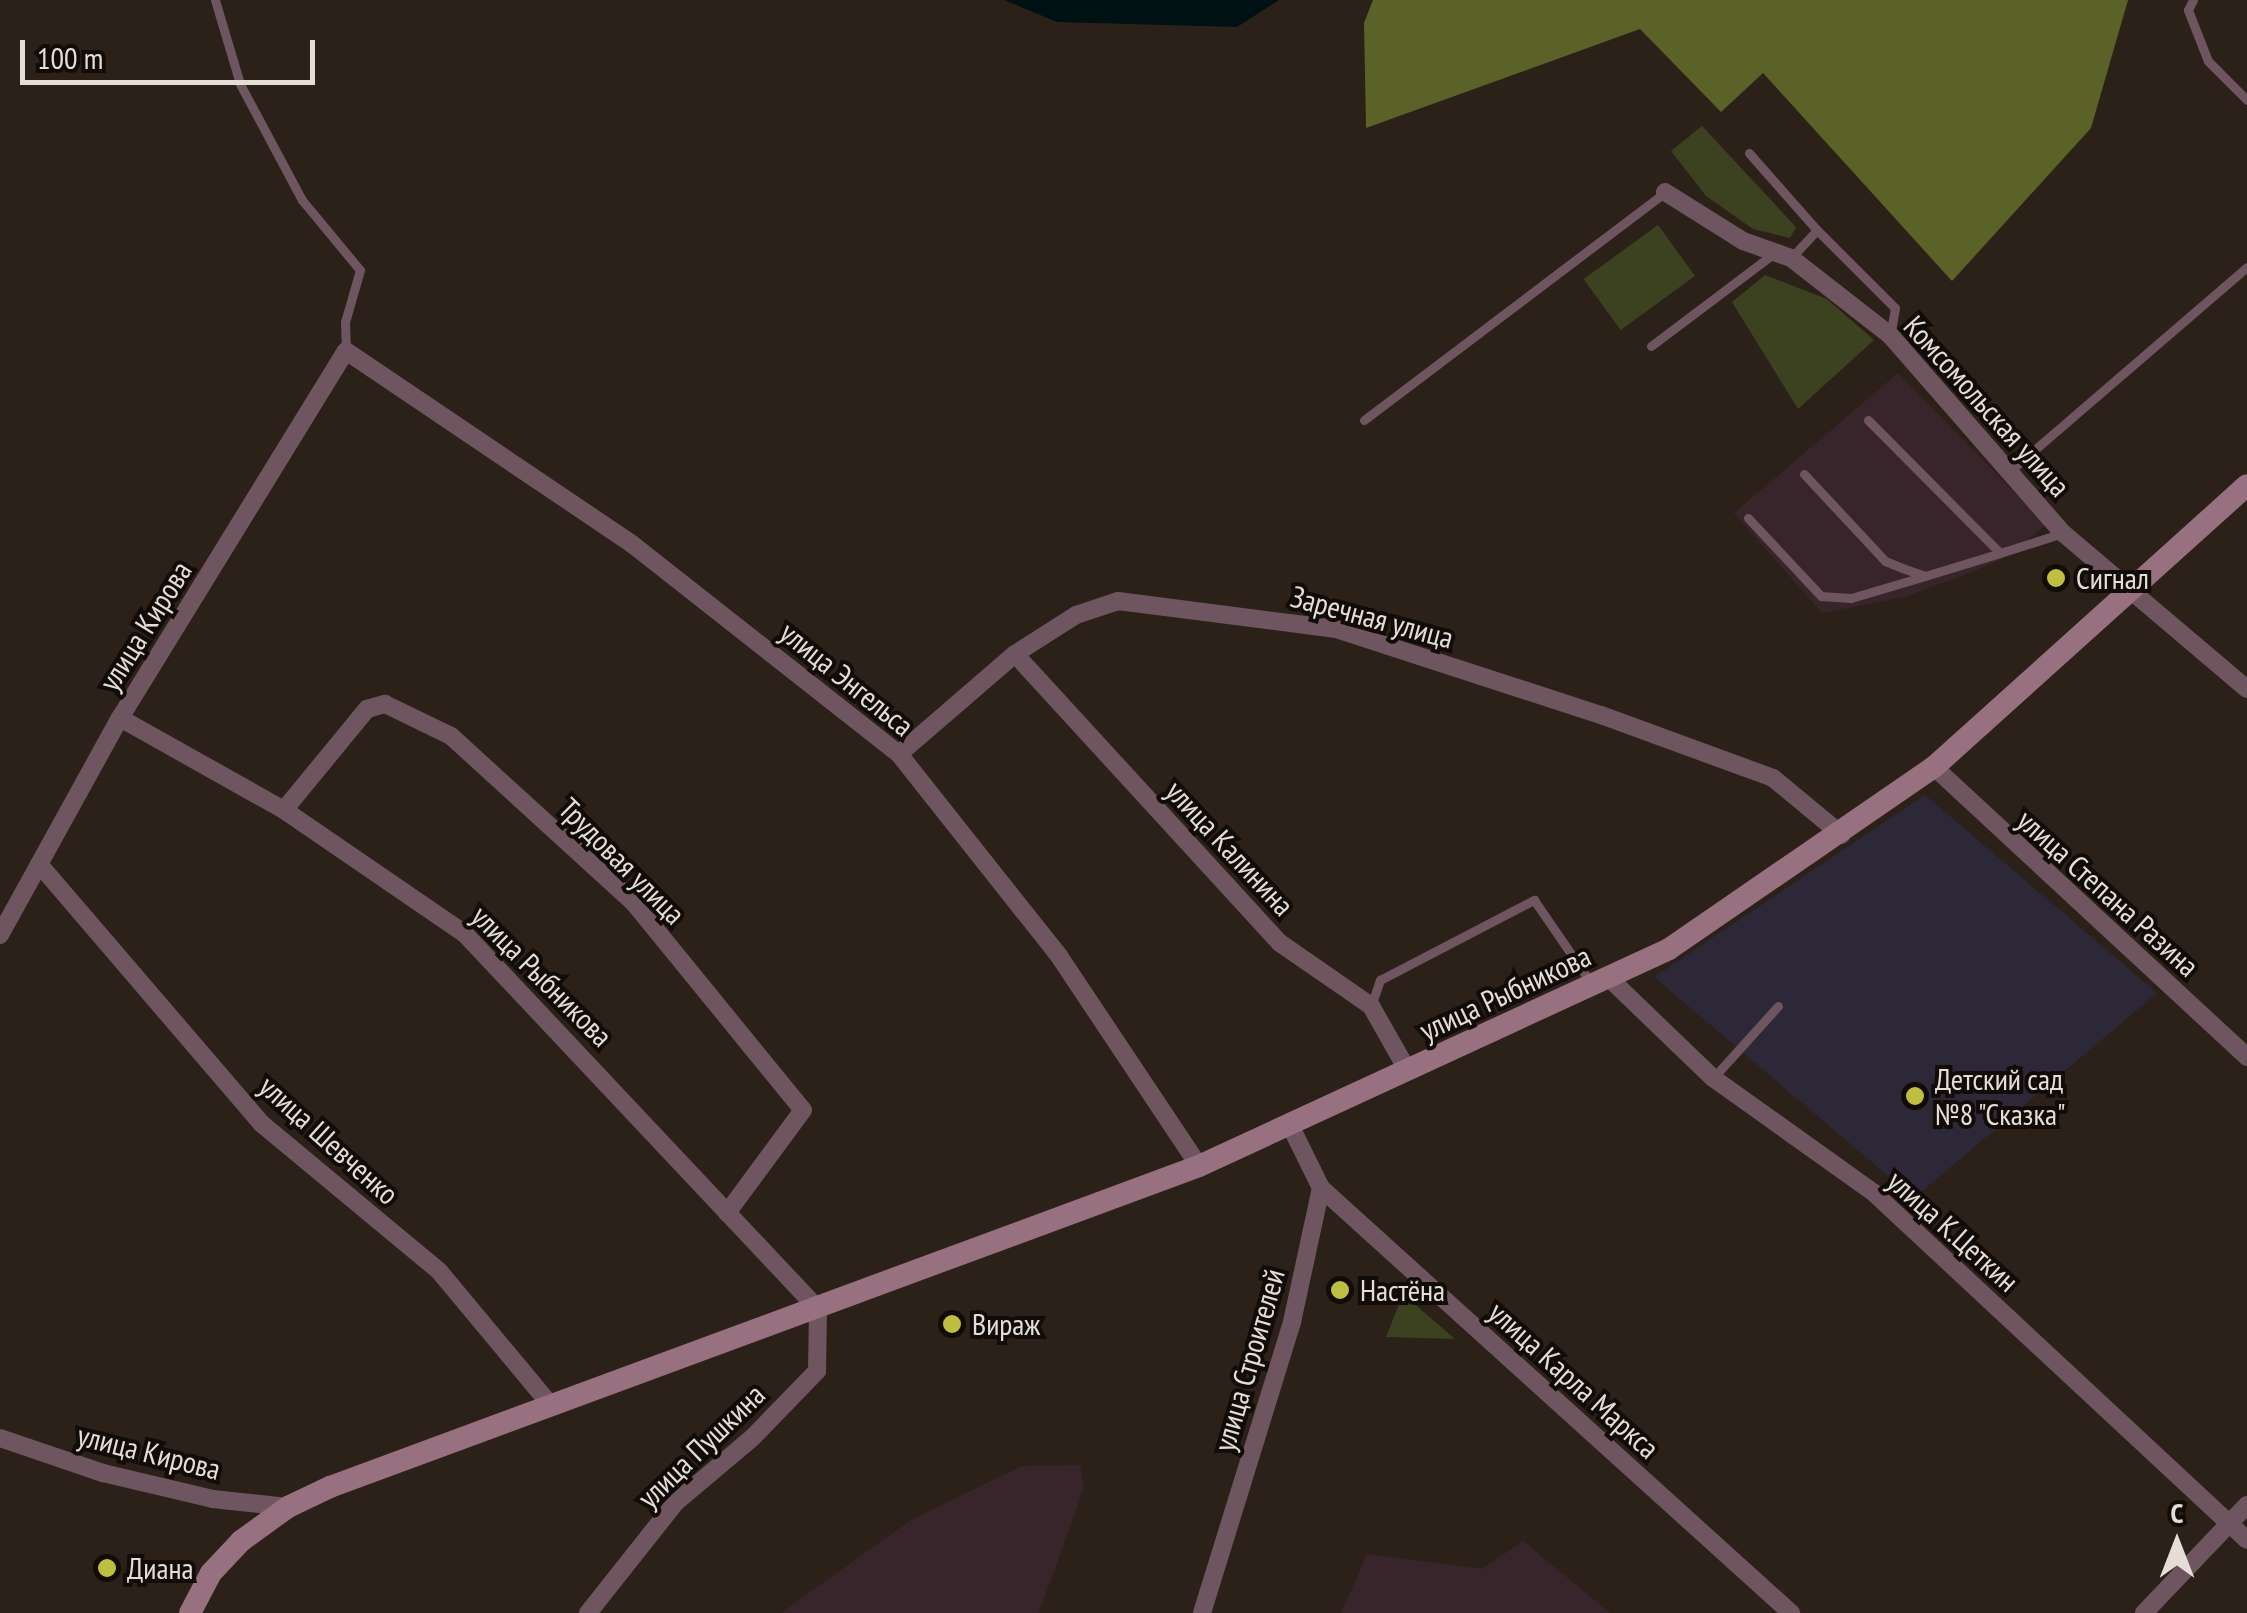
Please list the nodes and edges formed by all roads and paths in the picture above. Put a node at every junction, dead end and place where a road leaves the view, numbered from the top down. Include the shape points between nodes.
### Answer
1 (216, 0) edge
2 (2192, 0) edge
3 (2247, 100) edge
4 (1750, 153) dead end
5 (1665, 192) joint
6 (1817, 230) junction
7 (1783, 255) junction
8 (2247, 267) edge
9 (1890, 335) junction
10 (1651, 346) dead end
11 (346, 350) junction
12 (1364, 420) dead end
13 (1868, 420) dead end
14 (2011, 470) junction
15 (1804, 474) dead end
16 (2247, 486) edge
17 (1748, 518) dead end
18 (2063, 533) junction
19 (2000, 553) junction
20 (1924, 576) junction
21 (2130, 585) junction
22 (1015, 654) junction
23 (2247, 688) edge
24 (120, 718) junction
25 (898, 754) junction
26 (1934, 768) junction
27 (284, 810) junction
28 (1842, 835) junction
29 (39, 864) junction
30 (0, 934) edge
31 (1601, 982) junction
32 (1370, 1006) junction
33 (1778, 1006) dead end
34 (2247, 1057) edge
35 (1408, 1071) junction
36 (1714, 1078) junction
37 (1290, 1125) junction
38 (1199, 1166) junction
39 (1321, 1188) junction
40 (727, 1212) junction
41 (818, 1310) junction
42 (550, 1404) junction
43 (0, 1438) edge
44 (2247, 1505) edge
45 (288, 1507) junction
46 (2229, 1524) junction
47 (2247, 1540) edge
48 (190, 1613) edge
49 (588, 1613) edge
50 (1202, 1613) edge
51 (1791, 1613) edge
52 (2144, 1613) edge

1 - 11 lane via 240,84 302,200 360,270 344,322
2 - 3 lane via 2188,10 2208,61
4 - 6 lane
5 - 7 street, Комсомольская улица via 1743,241
5 - 12 lane
6 - 7 lane
6 - 9 lane via 1895,308
7 - 9 street, Комсомольская улица
7 - 10 lane
8 - 14 lane
9 - 14 street, Комсомольская улица
11 - 24 street, улица Кирова
11 - 25 street, улица Энгельса via 632,544
13 - 19 lane
14 - 18 street, Комсомольская улица
15 - 20 lane via 1885,561
16 - 21 street, улица Рыбникова
17 - 20 lane via 1820,596 1852,598
18 - 19 lane
18 - 21 street, Комсомольская улица
19 - 20 lane
21 - 23 street, Комсомольская улица
21 - 26 street, улица Рыбникова
22 - 25 street, Заречная улица
22 - 28 street, Заречная улица via 1076,615 1118,601 1336,630 1773,778
22 - 32 street, улица Калинина via 1280,943
24 - 27 street, улица Рыбникова
24 - 29 street, улица Кирова
25 - 38 street, улица Энгельса via 1059,956
26 - 28 street, улица Рыбникова
26 - 34 street, улица Степана Разина
27 - 40 street, улица Рыбникова via 465,934
27 - 40 street, Трудовая улица via 347,726 386,704 451,736 480,762 634,903 804,1110
28 - 31 street, улица Рыбникова via 1669,949
29 - 30 street, улица Кирова
29 - 42 street, улица Шевченко via 262,1124 439,1271
31 - 32 lane via 1534,900 1380,980
31 - 35 street, улица Рыбникова
31 - 36 street, улица К.Цеткин
32 - 35 street, улица Калинина
33 - 36 lane
35 - 37 street, улица Рыбникова
36 - 46 street, улица К.Цеткин via 1874,1193
37 - 38 street, улица Рыбникова
37 - 39 street
38 - 41 street, улица Рыбникова
39 - 50 street, улица Строителей via 1292,1322
39 - 51 street, улица Карла Маркса
40 - 41 street, улица Рыбникова
41 - 42 street, улица Рыбникова
41 - 49 street, улица Пушкина via 817,1371 676,1502
42 - 45 street, улица Рыбникова
43 - 45 street, улица Кирова via 121,1478 212,1499
44 - 46 street
45 - 48 street, улица Рыбникова via 222,1559
46 - 47 street, улица К.Цеткин
46 - 52 street

